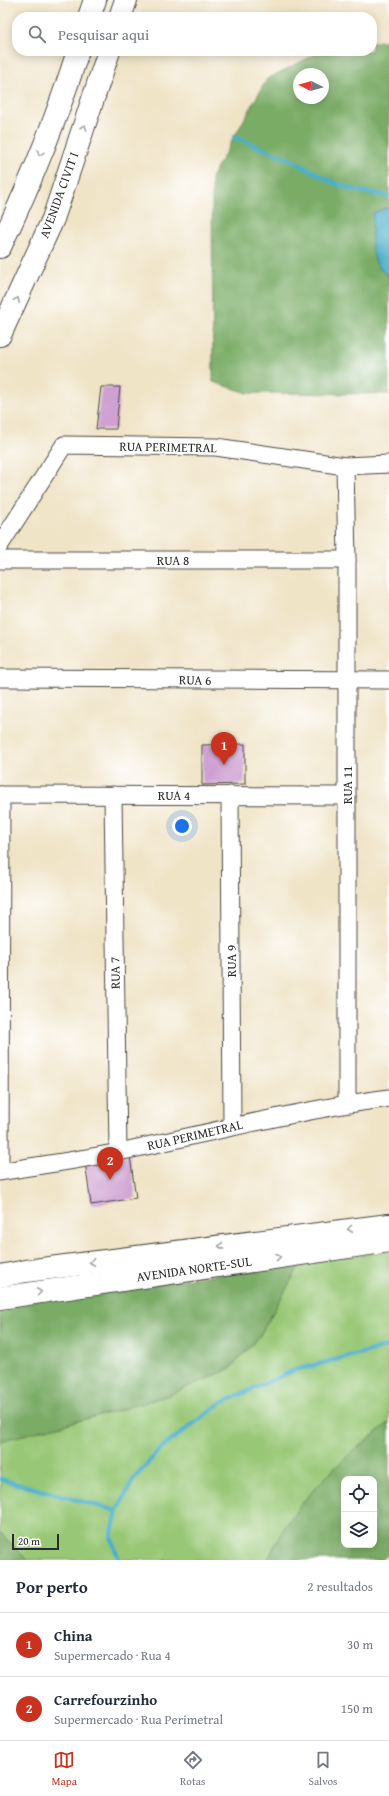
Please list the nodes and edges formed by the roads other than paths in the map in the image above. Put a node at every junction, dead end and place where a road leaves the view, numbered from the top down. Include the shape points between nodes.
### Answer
1 (94, 0) edge
2 (126, 0) edge
3 (90, 12) edge
4 (122, 12) edge
5 (77, 56) edge
6 (107, 56) edge
7 (0, 247) edge
8 (0, 335) edge
9 (389, 464) edge
10 (345, 466) junction
11 (0, 545) edge
12 (0, 560) edge
13 (347, 560) junction
14 (0, 678) edge
15 (389, 680) edge
16 (347, 681) junction
17 (0, 795) edge
18 (113, 795) junction
19 (230, 795) junction
20 (347, 796) junction
21 (389, 1098) edge
22 (347, 1103) junction
23 (232, 1126) junction
24 (118, 1152) junction
25 (0, 1172) edge
26 (389, 1225) edge
27 (389, 1241) edge
28 (0, 1276) edge
29 (0, 1298) edge

1 - 3 main road
2 - 4 main road
5 -> 7 main road via 20,205
8 -> 6 main road, AVENIDA CIVIT I via 53,219
9 - 10 street, RUA PERIMETRAL
10 - 11 street, RUA PERIMETRAL via 216,447 64,445
10 - 13 street, RUA 11
12 - 13 street, RUA 8
13 - 16 street, RUA 11
14 - 16 street, RUA 6
15 - 16 street, RUA 6
16 - 20 street, RUA 11
17 - 18 street, RUA 4
17 - 25 street
18 - 19 street, RUA 4
18 - 24 street, RUA 7
19 - 20 street, RUA 4
19 - 23 street, RUA 9
20 - 22 street, RUA 11
21 - 22 street, RUA PERIMETRAL
22 - 23 street, RUA PERIMETRAL
23 - 24 street, RUA PERIMETRAL
24 - 25 street, RUA PERIMETRAL
26 -> 28 main road, AVENIDA NORTE-SUL
29 -> 27 main road, AVENIDA NORTE-SUL

